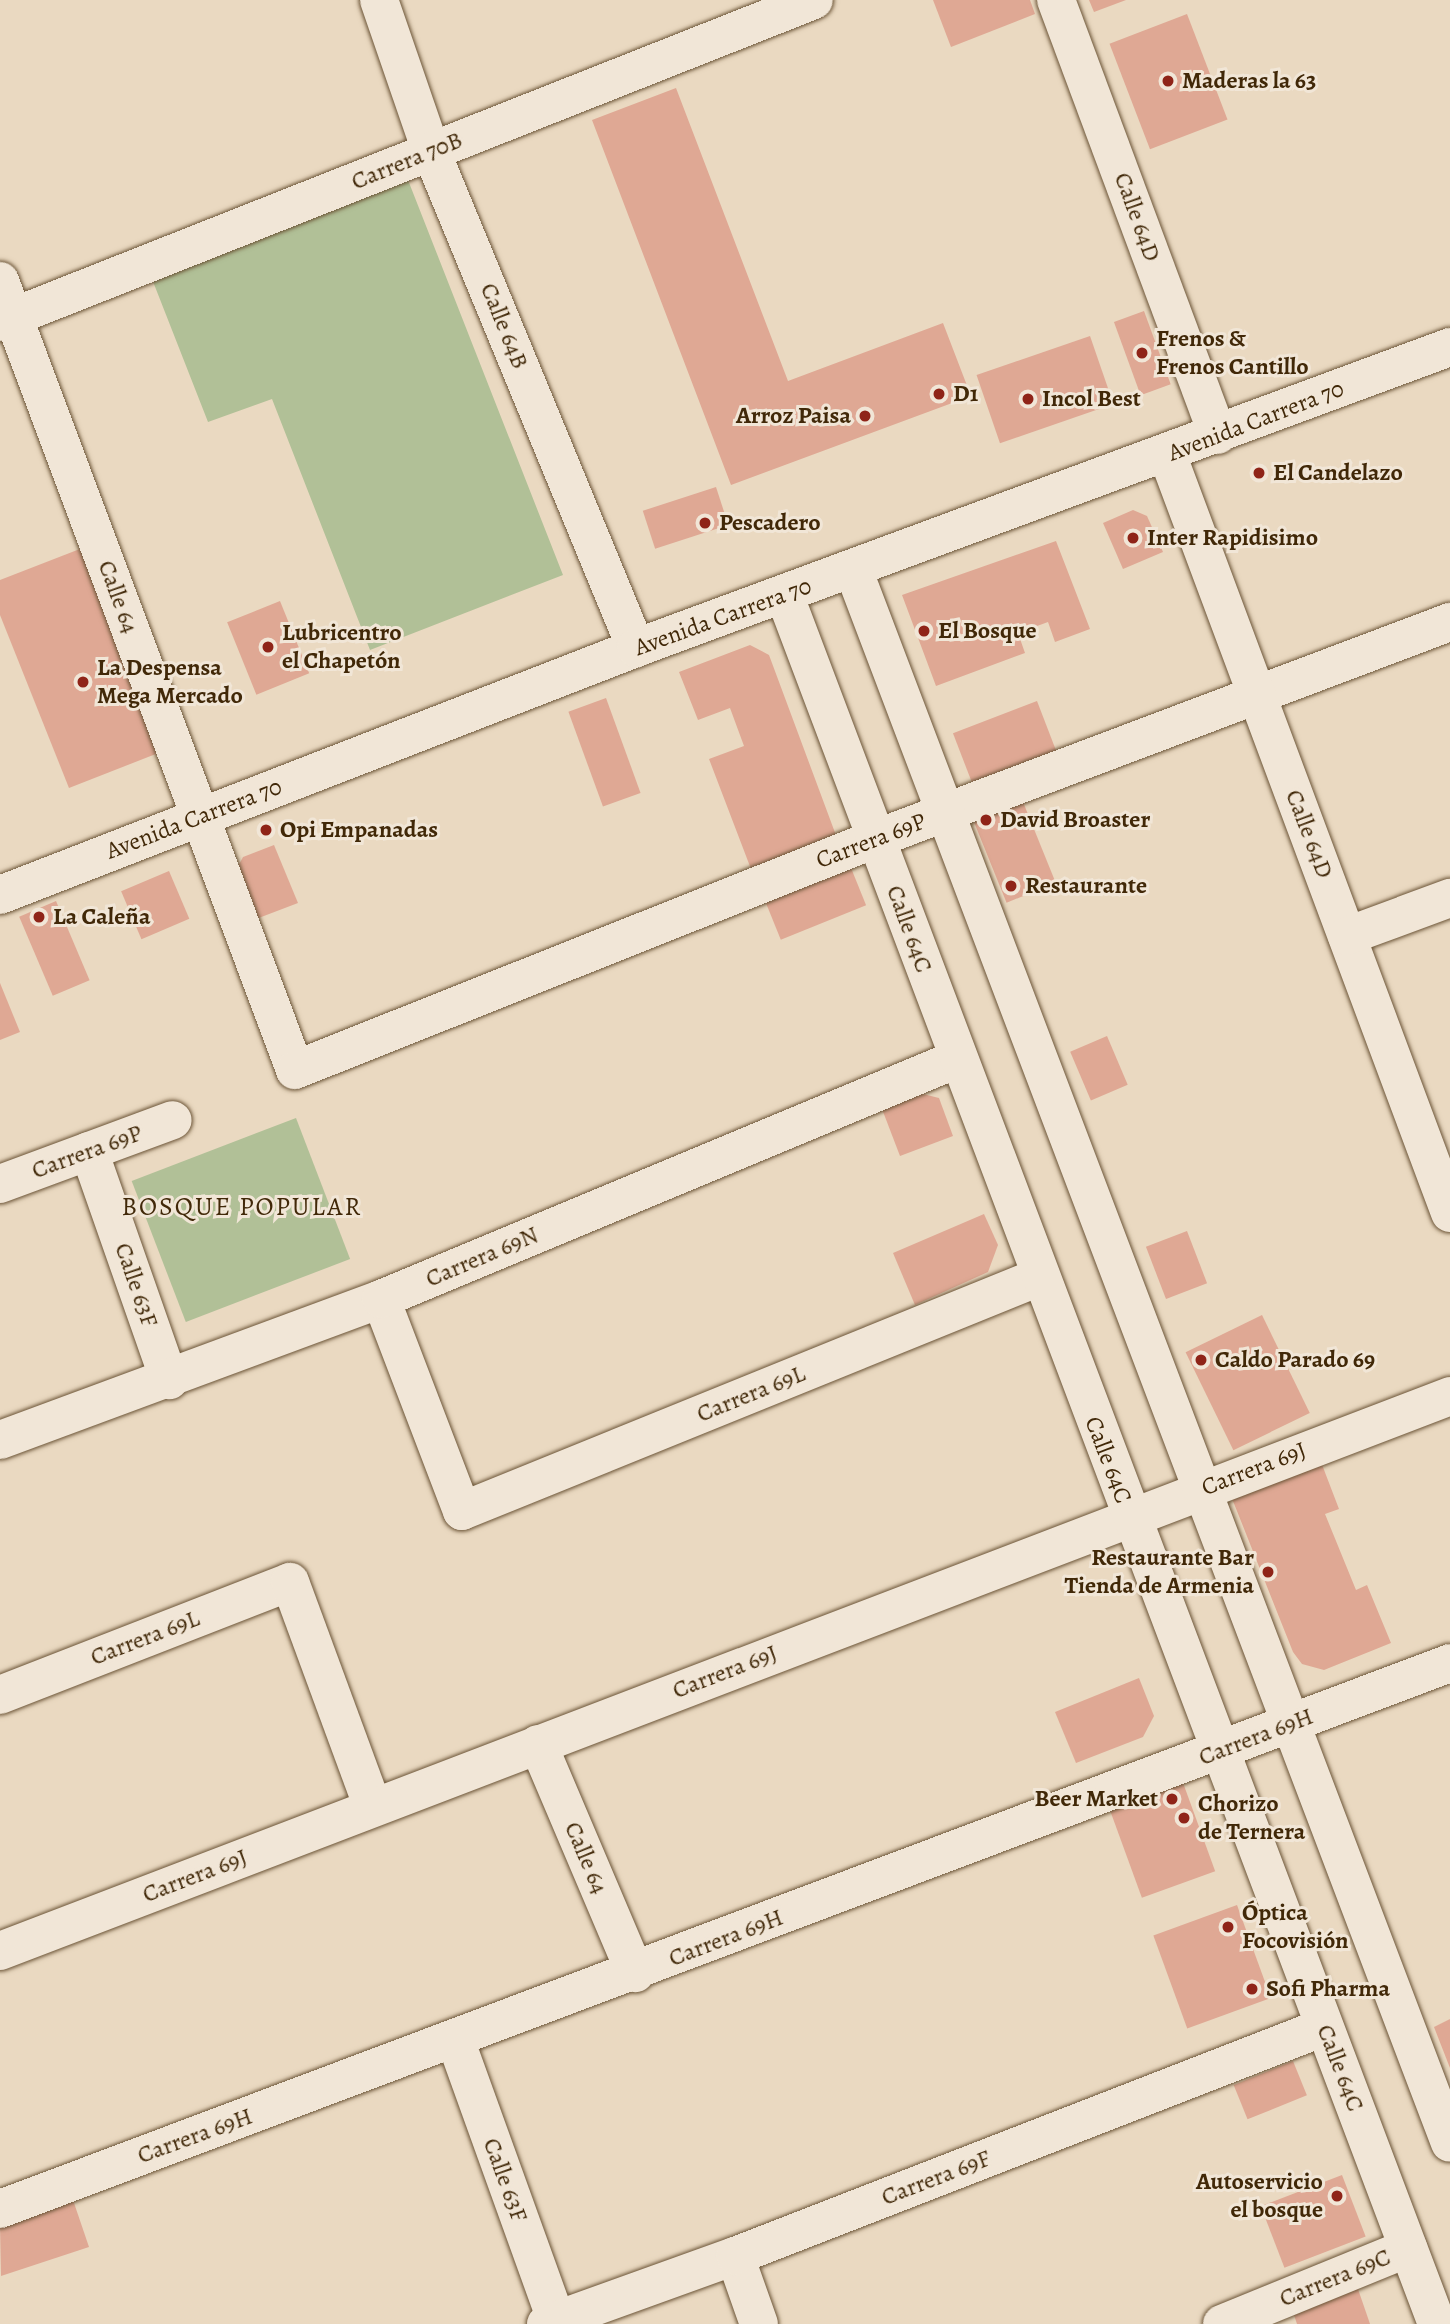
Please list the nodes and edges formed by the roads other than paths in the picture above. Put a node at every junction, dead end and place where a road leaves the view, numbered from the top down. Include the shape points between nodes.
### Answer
1 (379, 0) edge
2 (814, 0) edge
3 (1056, 0) edge
4 (431, 151) junction
5 (0, 281) edge
6 (7, 319) edge
7 (1450, 346) edge
8 (1218, 435) junction
9 (1167, 454) junction
10 (853, 569) junction
11 (784, 594) junction
12 (1450, 622) edge
13 (636, 648) junction
14 (1257, 697) junction
15 (944, 813) junction
16 (200, 817) junction
17 (875, 839) junction
18 (0, 895) edge
19 (1450, 898) edge
20 (1347, 936) junction
21 (957, 1059) junction
22 (295, 1070) joint
23 (173, 1120) dead end
24 (89, 1151) junction
25 (1440, 1158) edge
26 (0, 1184) edge
27 (1450, 1213) edge
28 (1039, 1277) junction
29 (381, 1299) junction
30 (169, 1380) junction
31 (1450, 1396) edge
32 (0, 1440) edge
33 (1201, 1489) junction
34 (1129, 1516) junction
35 (1450, 1663) edge
36 (0, 1695) edge
37 (1291, 1723) junction
38 (538, 1744) junction
39 (1219, 1750) junction
40 (373, 1807) junction
41 (0, 1951) edge
42 (635, 1973) junction
43 (1324, 2027) junction
44 (455, 2039) junction
45 (1450, 2143) edge
46 (0, 2209) edge
47 (1408, 2248) junction
48 (735, 2256) junction
49 (551, 2322) edge
50 (759, 2324) edge
51 (1222, 2324) edge
52 (1437, 2324) edge

1 - 4 street, Calle 64B
2 - 4 street, Carrera 70B
3 - 8 street, Calle 64D
4 - 6 street, Carrera 70B
4 - 13 street, Calle 64B
5 - 6 street, Calle 64
6 - 16 street, Calle 64
7 - 8 street, Avenida Carrera 70
8 - 9 street, Avenida Carrera 70
9 - 10 street, Avenida Carrera 70
9 - 14 street, Calle 64D
10 - 11 street, Avenida Carrera 70
10 - 15 street
11 - 13 street, Avenida Carrera 70
11 - 17 street, Calle 64C
12 - 14 street, Carrera 69P
13 - 16 street, Avenida Carrera 70
14 - 15 street, Carrera 69P
14 - 20 street, Calle 64D
15 - 17 street, Carrera 69P
15 - 33 street
16 - 18 street, Avenida Carrera 70
16 - 22 street, Calle 64
17 - 21 street, Calle 64C
17 - 22 street, Carrera 69P
19 - 20 street
20 - 25 street, Calle 64D
21 - 28 street, Calle 64C
21 - 29 street, Carrera 69N
23 - 24 street, Carrera 69P
24 - 26 street, Carrera 69P
24 - 30 street, Calle 63F
25 - 27 street, Calle 64D
28 - 29 street, Carrera 69L via 462,1511
28 - 34 street, Calle 64C
29 - 30 street, Carrera 69N
30 - 32 street, Carrera 69N
31 - 33 street, Carrera 69J
33 - 34 street, Carrera 69J
33 - 37 street
34 - 38 street, Carrera 69J
34 - 39 street, Calle 64C
35 - 37 street, Carrera 69H
36 - 40 street, Carrera 69L via 290,1582
37 - 39 street, Carrera 69H
37 - 45 street
38 - 40 street, Carrera 69J
38 - 42 street, Calle 64
39 - 42 street, Carrera 69H
39 - 43 street, Calle 64C
40 - 41 street, Carrera 69J
42 - 44 street, Carrera 69H
43 - 47 street, Calle 64C
43 - 48 street, Carrera 69F
44 - 46 street, Carrera 69H
44 - 49 street, Calle 63F
47 - 51 street, Carrera 69C
47 - 52 street, Calle 64C
48 - 49 street, Carrera 69F
48 - 50 street

